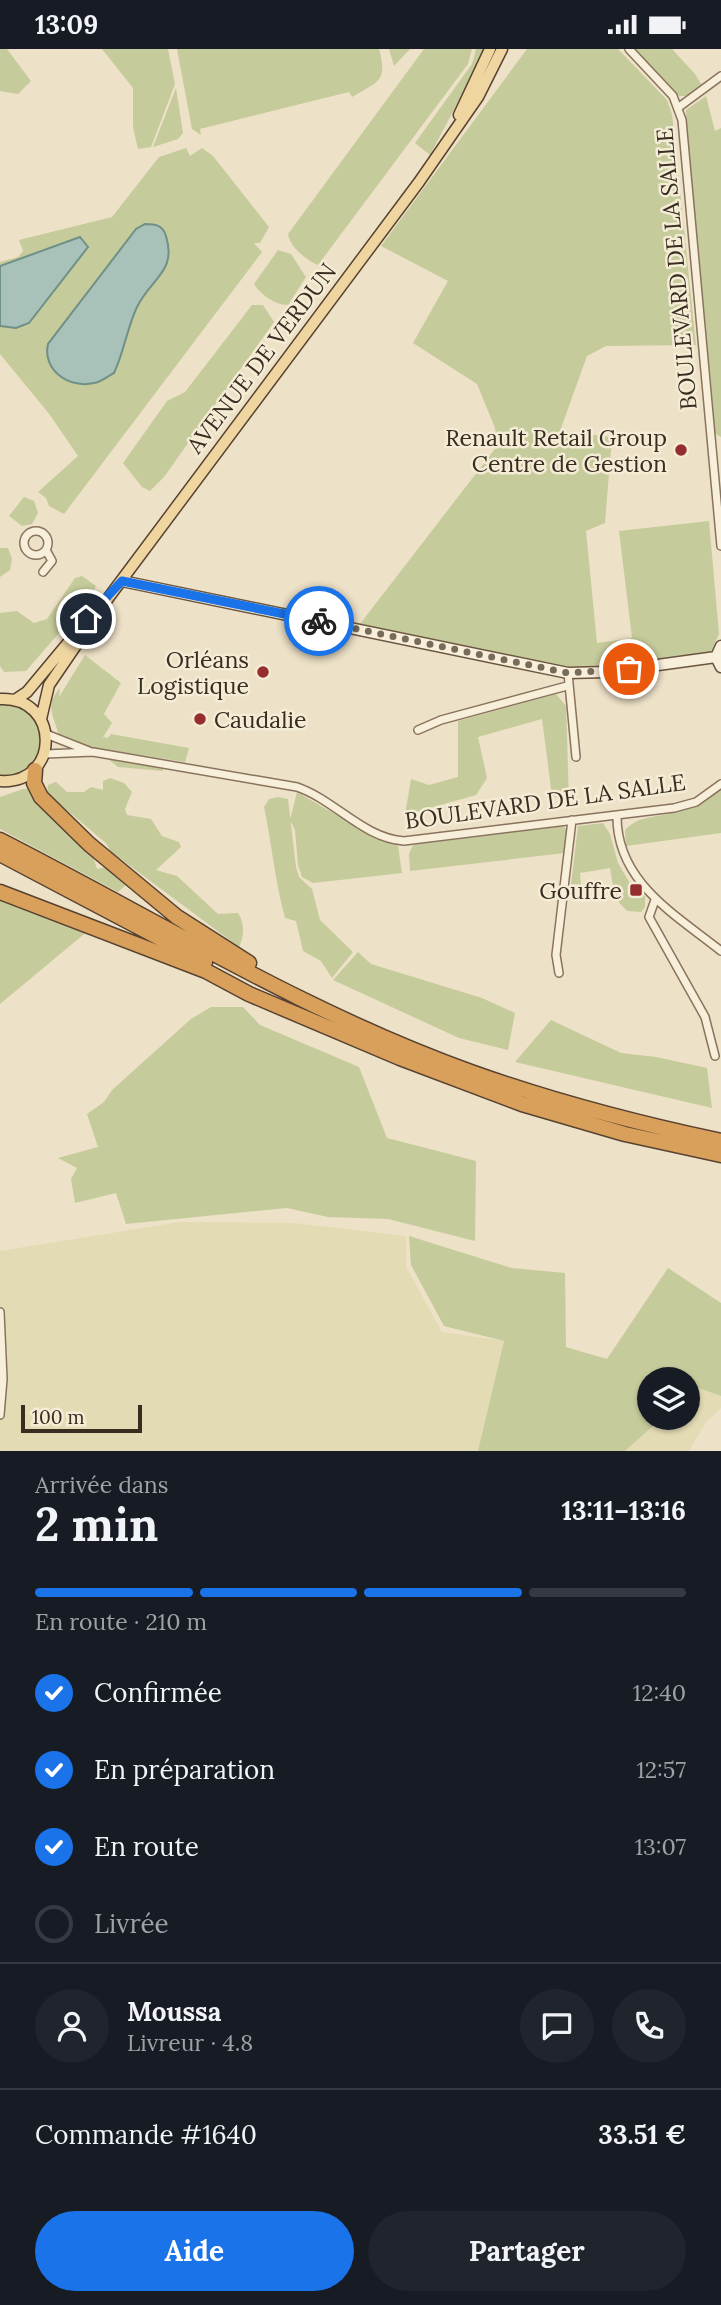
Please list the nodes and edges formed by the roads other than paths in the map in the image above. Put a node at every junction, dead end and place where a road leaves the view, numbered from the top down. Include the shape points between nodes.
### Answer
1 (489, 49) edge
2 (502, 49) edge
3 (629, 49) edge
4 (721, 76) edge
5 (679, 107) junction
6 (446, 142) junction
7 (721, 547) edge
8 (46, 550) dead end
9 (43, 572) dead end
10 (122, 581) junction
11 (109, 597) junction
12 (721, 646) edge
13 (719, 662) edge
14 (568, 673) junction
15 (567, 686) junction
16 (0, 698) edge
17 (15, 700) junction
18 (41, 719) junction
19 (418, 730) dead end
20 (46, 734) junction
21 (93, 753) junction
22 (45, 754) junction
23 (576, 757) dead end
24 (35, 770) junction
25 (1, 782) edge
26 (721, 784) edge
27 (617, 815) junction
28 (572, 820) junction
29 (0, 840) edge
30 (0, 854) edge
31 (0, 892) edge
32 (655, 900) junction
33 (721, 951) edge
34 (559, 973) dead end
35 (326, 1010) junction
36 (349, 1036) junction
37 (715, 1056) dead end
38 (721, 1141) edge
39 (721, 1155) edge
40 (0, 1312) edge
41 (0, 1318) edge
42 (0, 1415) edge

1 - 6 main road, AVENUE DE VERDUN
2 - 6 main road, AVENUE DE VERDUN via 478,97
3 - 5 street, BOULEVARD DE LA SALLE
4 - 5 street
5 - 7 street, BOULEVARD DE LA SALLE
6 - 10 main road, AVENUE DE VERDUN
8 - 9 street via 52,561
10 - 11 main road, AVENUE DE VERDUN
10 - 14 street
11 - 17 main road, AVENUE DE VERDUN
11 - 18 main road, AVENUE DE VERDUN via 49,685
12 - 13 street
13 - 14 street
14 - 15 street
15 - 19 street
15 - 23 street
16 - 17 main road
17 - 18 main road
18 - 20 main road
20 - 21 street, BOULEVARD DE LA SALLE
20 - 22 main road
21 - 22 street, BOULEVARD DE LA SALLE
21 - 28 street, BOULEVARD DE LA SALLE via 297,787 380,837 393,840
22 - 24 main road
24 - 25 main road via 15,781
24 - 35 highway via 34,783 41,797 117,868 177,917
26 - 27 street, BOULEVARD DE LA SALLE via 696,802
27 - 28 street, BOULEVARD DE LA SALLE
27 - 32 street via 624,858
28 - 34 street via 556,955
29 - 35 highway
30 - 36 highway
31 - 36 highway via 206,971
32 - 33 street
32 - 37 street via 649,917 705,1017
35 - 38 highway via 469,1072 572,1105
36 - 39 highway via 522,1104
40 - 41 street
41 - 42 street

